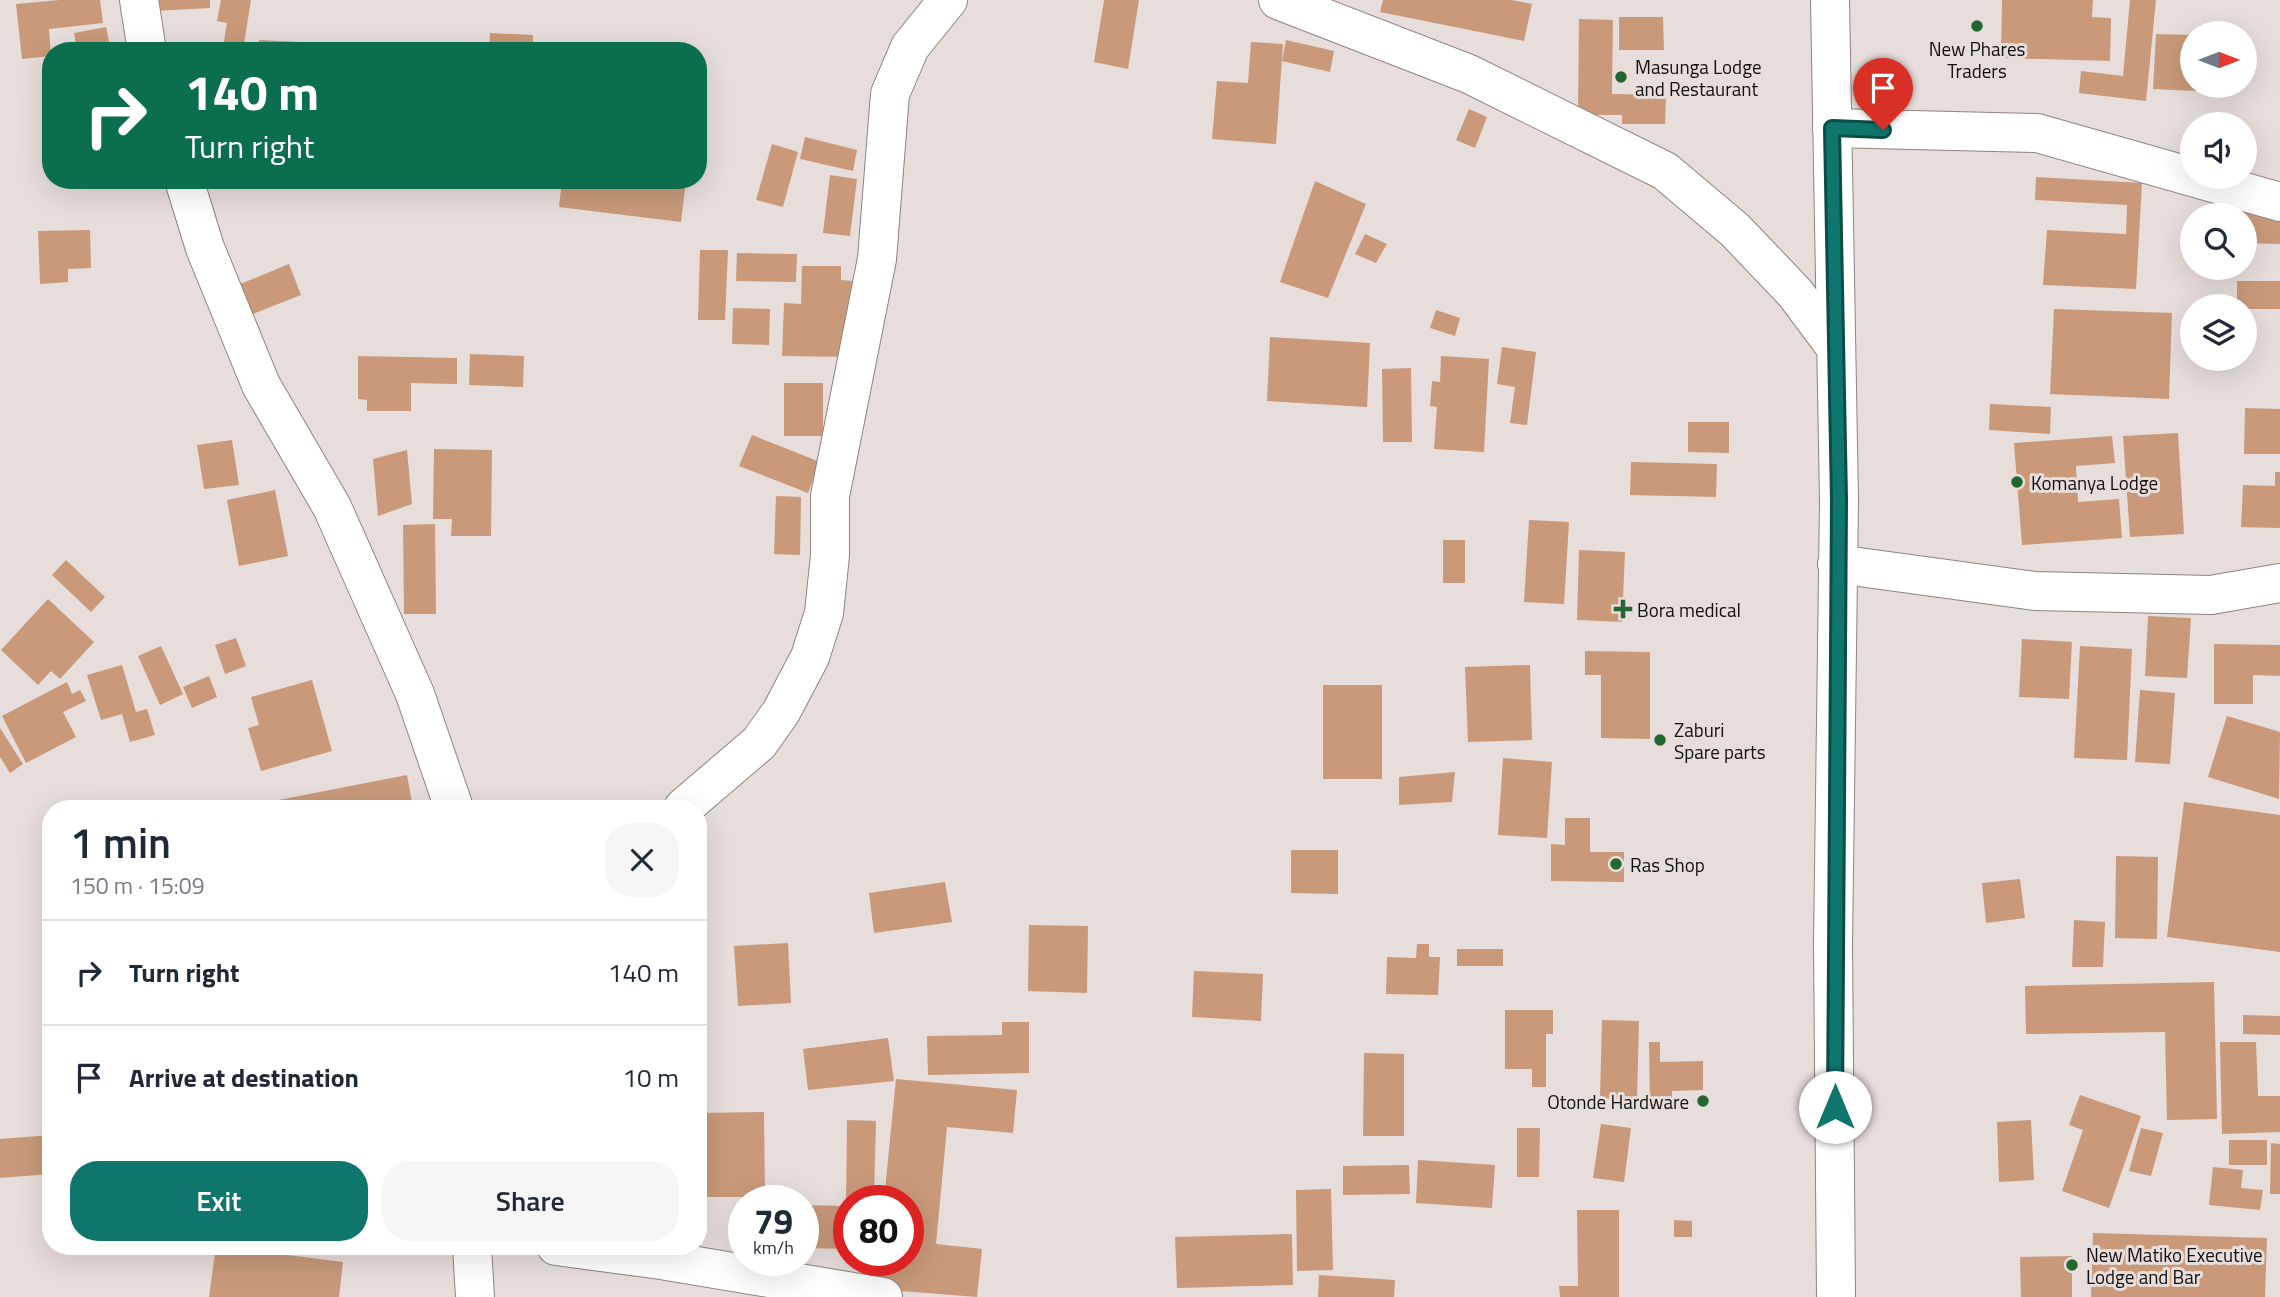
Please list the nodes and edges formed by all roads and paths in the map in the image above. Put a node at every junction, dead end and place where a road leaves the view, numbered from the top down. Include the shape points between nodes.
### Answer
1 (139, 0) edge
2 (948, 0) edge
3 (1278, 0) edge
4 (1829, 0) edge
5 (146, 42) edge
6 (1832, 128) junction
7 (187, 189) edge
8 (2280, 202) edge
9 (1836, 348) junction
10 (1837, 564) junction
11 (2280, 583) edge
12 (451, 800) edge
13 (692, 800) edge
14 (473, 1255) edge
15 (624, 1255) edge
16 (475, 1297) edge
17 (883, 1297) edge
18 (1836, 1297) edge

1 - 5 main road
2 - 13 main road via 910,47 890,94 877,259 830,496 824,613 814,646 781,712 759,743
3 - 9 main road via 1469,74 1665,171 1752,248 1795,293
4 - 6 main road
6 - 8 main road via 2037,133
6 - 9 main road
7 - 12 main road via 205,248 261,385 332,507 415,694
9 - 10 main road
10 - 11 main road via 2035,591 2211,594
10 - 18 main road
14 - 16 main road
15 - 17 main road

